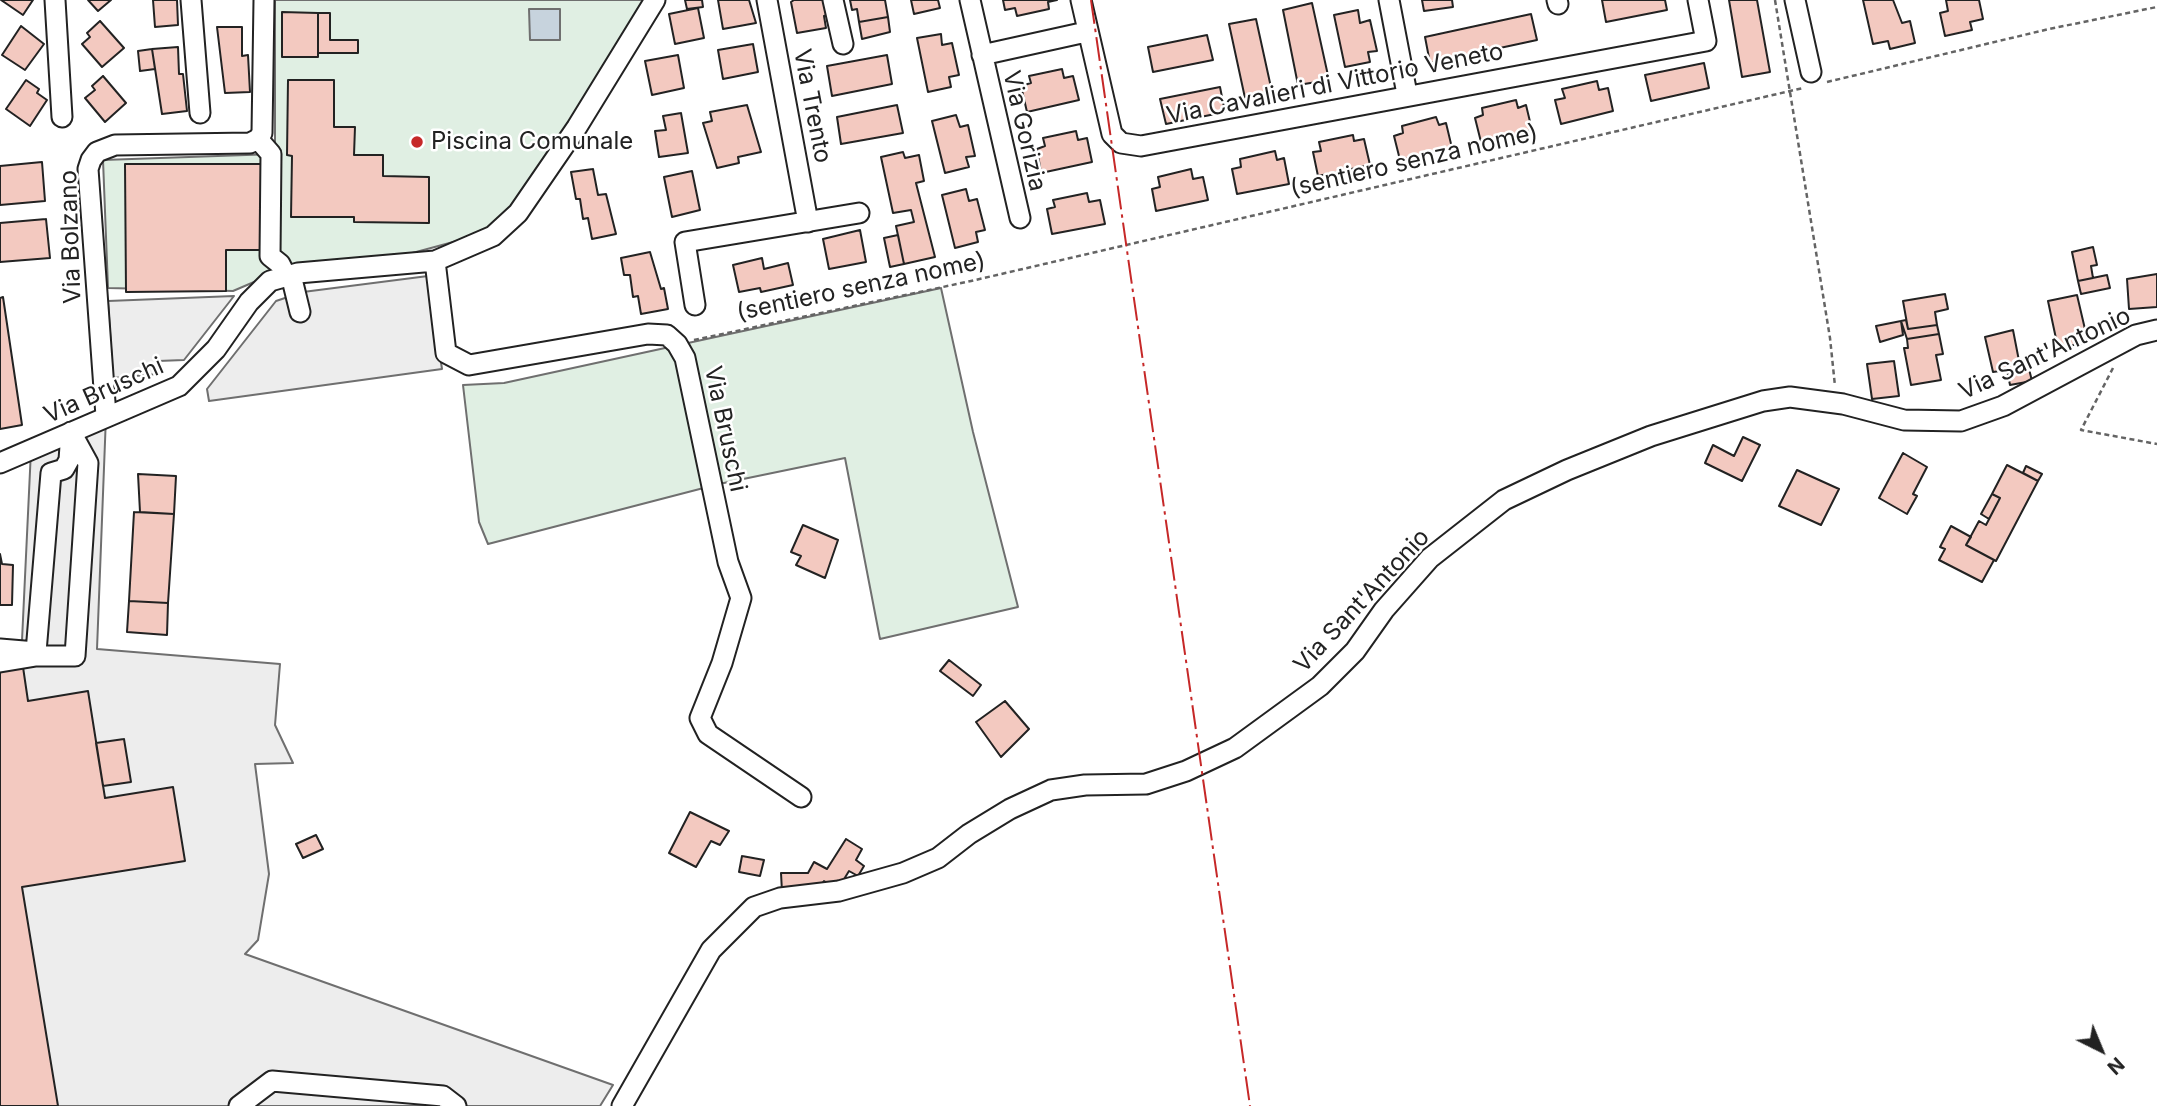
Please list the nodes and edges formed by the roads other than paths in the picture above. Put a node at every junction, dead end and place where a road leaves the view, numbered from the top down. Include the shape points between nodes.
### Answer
1 (55, 0) edge
2 (191, 0) edge
3 (264, 0) edge
4 (655, 0) edge
5 (767, 0) edge
6 (833, 0) edge
7 (970, 0) edge
8 (1080, 0) edge
9 (1389, 0) edge
10 (1698, 0) edge
11 (1795, 0) edge
12 (1086, 32) junction
13 (843, 44) dead end
14 (982, 55) junction
15 (1810, 82) road end
16 (1407, 94) junction
17 (200, 113) dead end
18 (62, 117) dead end
19 (258, 139) junction
20 (859, 213) dead end
21 (1020, 218) dead end
22 (808, 222) junction
23 (435, 261) junction
24 (288, 276) junction
25 (695, 305) dead end
26 (300, 312) dead end
27 (2157, 330) edge
28 (106, 416) junction
29 (71, 432) junction
30 (0, 463) edge
31 (0, 649) edge
32 (36, 654) junction
33 (0, 662) edge
34 (801, 797) dead end
35 (239, 1106) edge
36 (456, 1106) edge
37 (622, 1106) edge

1 - 18 street
2 - 17 street
3 - 19 street via 262,133
4 - 23 street, Via Bruschi via 518,213 493,236
5 - 22 street, Via Trento
6 - 13 street
7 - 14 street, Via Gorizia
8 - 12 street, Via Cavalieri di Vittorio Veneto
9 - 16 street
10 - 16 street, Via Cavalieri di Vittorio Veneto via 1706,41
11 - 15 street
12 - 14 street, Via Gorizia
12 - 16 street, Via Cavalieri di Vittorio Veneto via 1104,112 1112,134 1121,143 1141,146
14 - 21 street, Via Gorizia
19 - 24 street via 271,154 270,256
19 - 28 street, Via Bolzano via 250,144 115,145 97,152 91,160 88,169
20 - 22 street
22 - 25 street via 685,242
23 - 24 street, Via Bruschi
23 - 34 street, Via Bruschi via 446,353 469,365 648,334 667,335 677,344 685,358 728,562 741,598 723,663 700,718 708,734
24 - 26 street
24 - 28 street, Via Bruschi via 270,281 249,302 216,349 179,386
27 - 37 street, Via Sant'Antonio via 2127,340 2003,406 1961,421 1905,420 1790,397 1723,412 1591,460 1504,500 1430,558 1320,686 1235,748 1146,784 1051,790 990,821 938,859 903,873 754,907 711,950
28 - 29 street, Via Bruschi
29 - 30 street, Via Bruschi
29 - 32 street via 69,460 64,469 51,472
29 - 32 street via 88,463 75,656
31 - 32 street
32 - 33 street
35 - 36 street via 272,1081 443,1096

